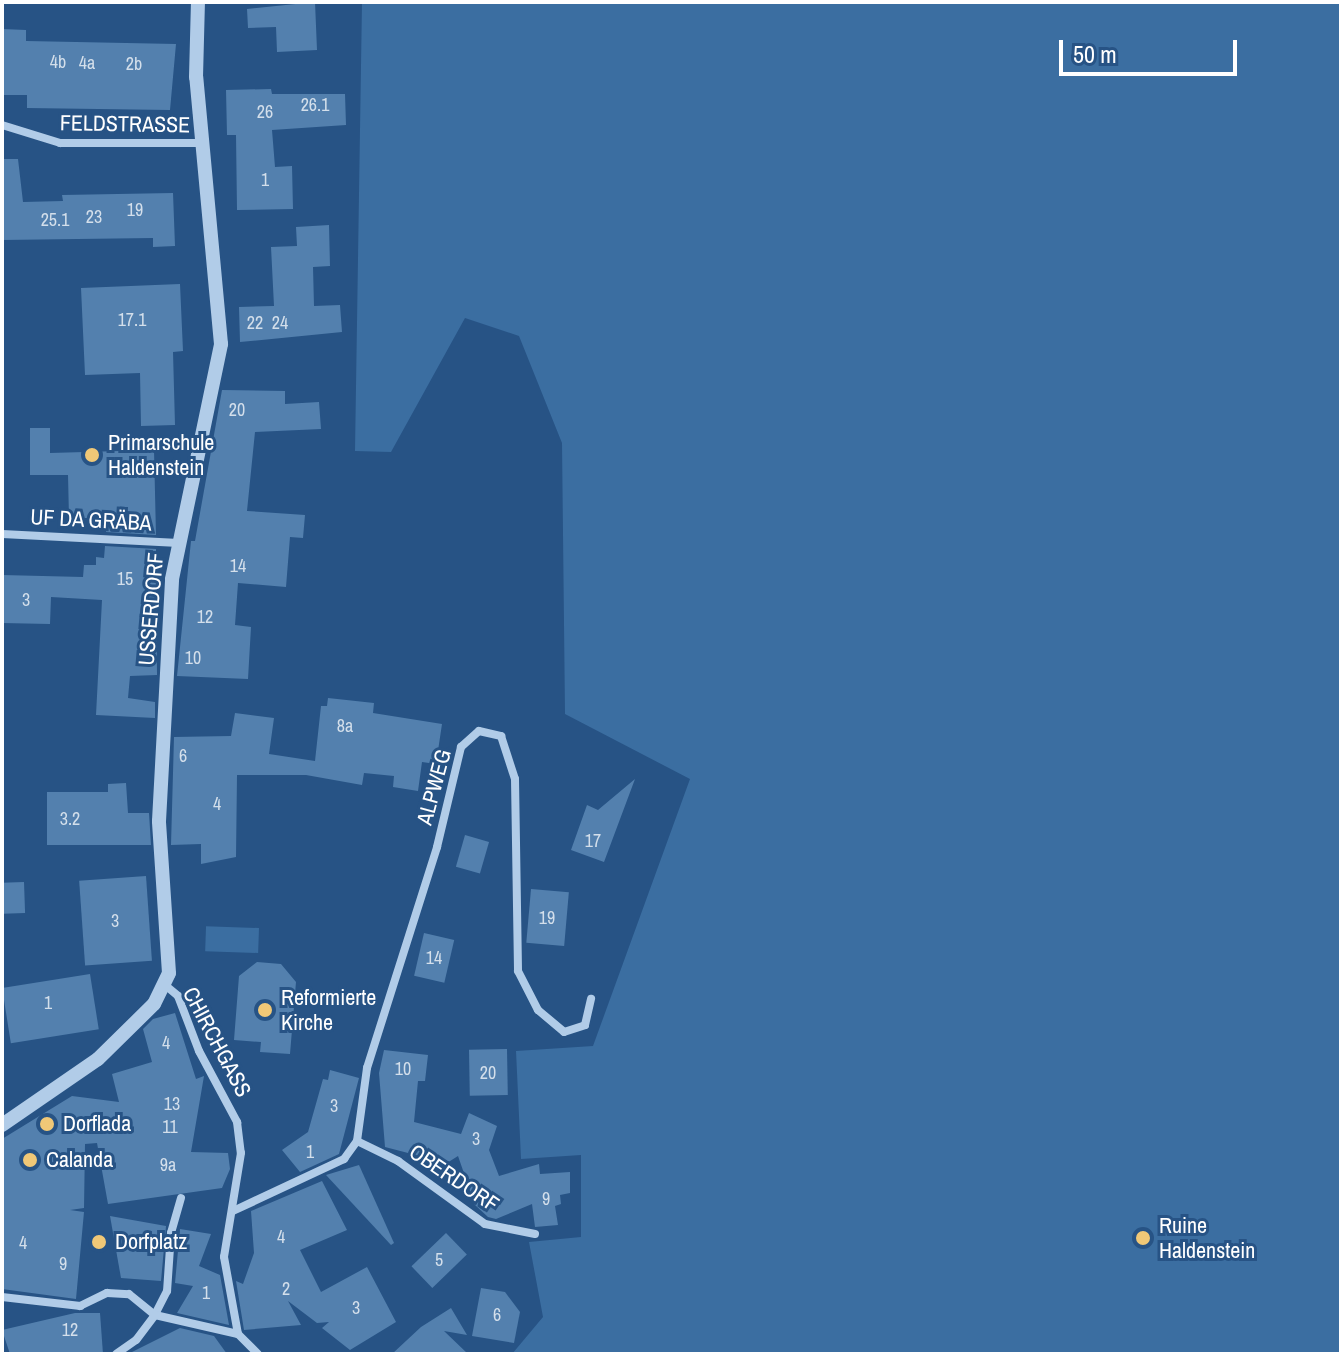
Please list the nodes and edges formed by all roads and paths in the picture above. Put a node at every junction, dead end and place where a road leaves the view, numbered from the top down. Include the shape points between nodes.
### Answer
1 (198, 2) edge
2 (2, 125) edge
3 (202, 143) junction
4 (2, 534) edge
5 (179, 543) junction
6 (165, 985) junction
7 (591, 999) dead end
8 (2, 1125) edge
9 (357, 1141) junction
10 (181, 1198) dead end
11 (233, 1211) junction
12 (535, 1234) dead end
13 (2, 1297) edge
14 (155, 1315) junction
15 (238, 1334) junction
16 (116, 1354) edge
17 (258, 1354) edge

1 - 3 street, USSERDORF via 196,77
2 - 3 street, FELDSTRASSE via 60,143
3 - 5 street, USSERDORF via 221,344
4 - 5 street, UF DA GRÄBA
5 - 6 street, USSERDORF via 172,579 159,821 170,954
6 - 8 street via 154,1004 98,1059
6 - 11 street, CHIRCHGASS via 178,996 199,1051 234,1112 241,1153
7 - 9 street, ALPWEG via 585,1025 564,1032 538,1010 518,971 515,779 501,736 479,731 461,747 437,847 367,1068
9 - 11 street via 344,1159
9 - 12 street, OBERDORF via 398,1161 485,1224
10 - 14 street via 171,1233 167,1291
11 - 15 street, CHIRCHGASS via 224,1257
13 - 14 street via 80,1306 107,1293 129,1294
14 - 15 street
14 - 16 street via 136,1340
15 - 17 street

